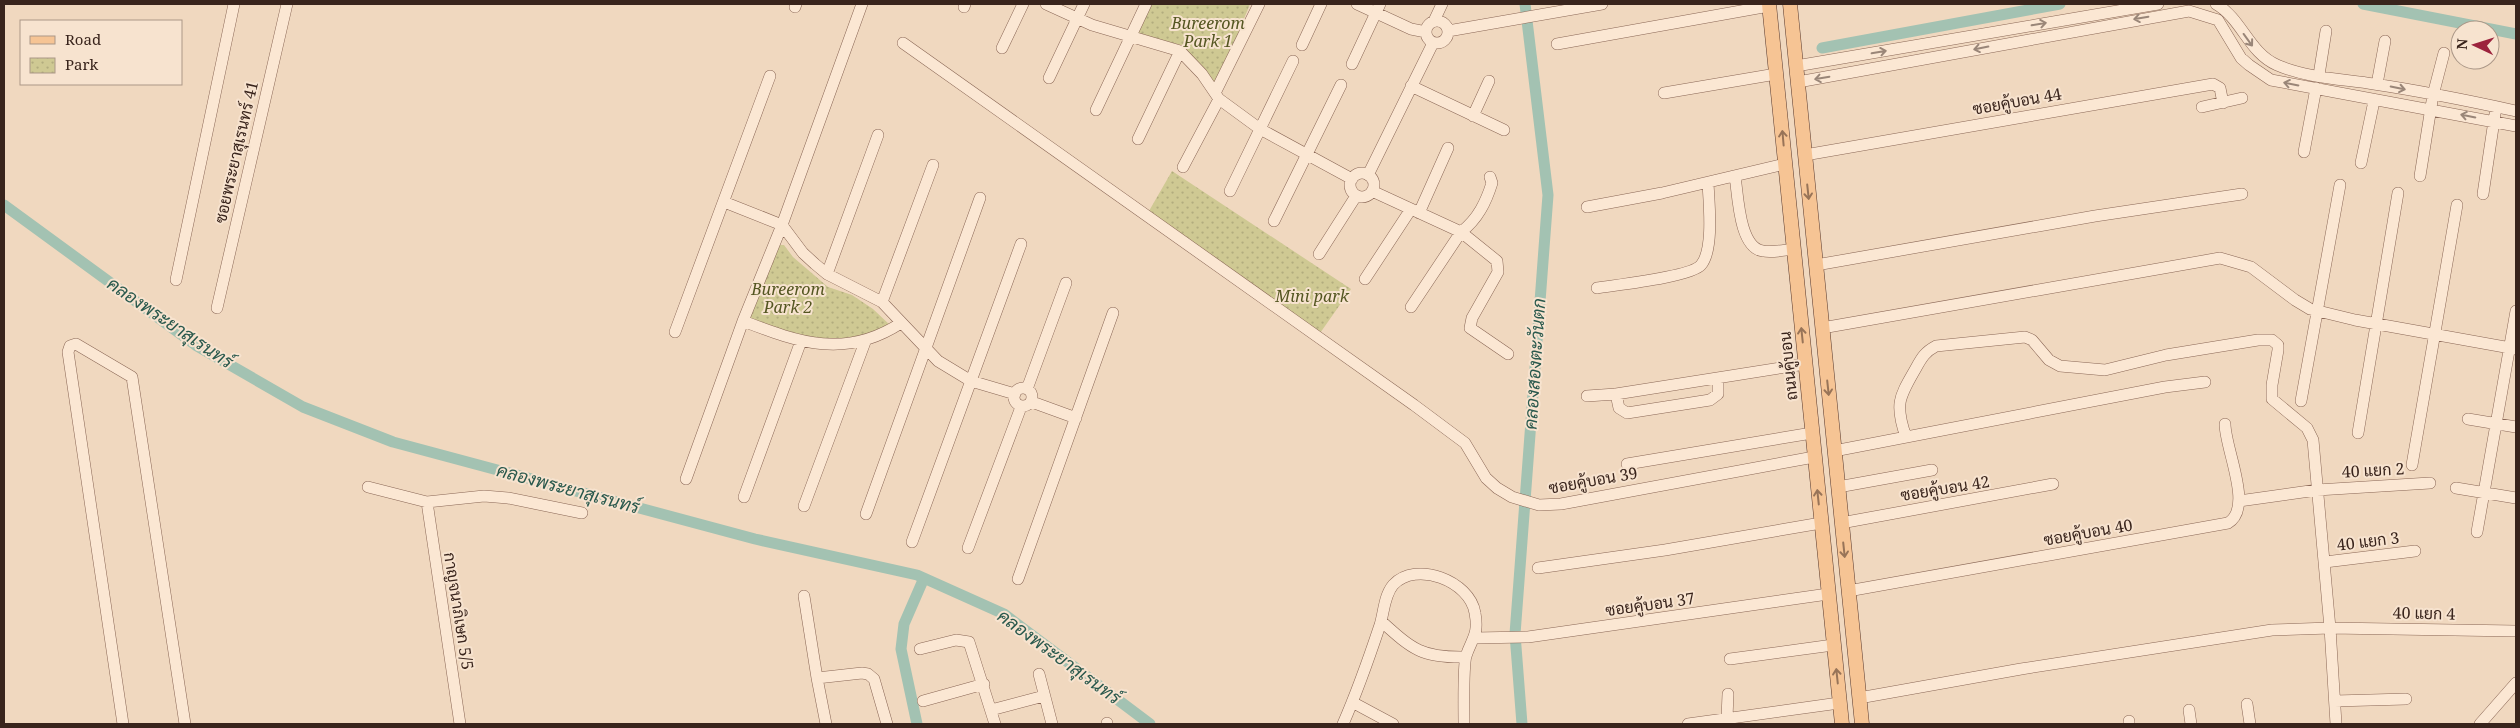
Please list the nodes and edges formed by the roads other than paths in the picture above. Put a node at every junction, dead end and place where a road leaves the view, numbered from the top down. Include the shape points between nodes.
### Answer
1 (234, 4) edge
2 (287, 4) edge
3 (862, 4) edge
4 (1024, 4) edge
5 (1046, 4) edge
6 (1084, 4) edge
7 (1146, 4) edge
8 (1259, 4) edge
9 (1321, 4) edge
10 (1358, 4) edge
11 (1442, 4) edge
12 (1602, 4) edge
13 (1790, 4) edge
14 (2158, 4) edge
15 (2216, 4) edge
16 (1769, 5) edge
17 (2189, 7) edge
18 (1378, 8) edge
19 (1077, 18) junction
20 (1434, 21) junction
21 (1448, 31) junction
22 (2326, 31) dead end
23 (1426, 32) junction
24 (1130, 37) junction
25 (2385, 40) dead end
26 (903, 42) dead end
27 (1432, 43) junction
28 (1557, 44) dead end
29 (1302, 45) dead end
30 (1002, 48) dead end
31 (1180, 52) junction
32 (2444, 53) dead end
33 (1293, 61) dead end
34 (1352, 64) dead end
35 (1796, 66) junction
36 (1776, 74) junction
37 (2318, 75) junction
38 (770, 76) dead end
39 (1049, 78) dead end
40 (1490, 81) dead end
41 (1798, 82) junction
42 (1341, 84) dead end
43 (2377, 84) junction
44 (1411, 86) junction
45 (2316, 88) junction
46 (1664, 94) dead end
47 (1217, 96) junction
48 (2433, 96) junction
49 (2242, 98) dead end
50 (2374, 100) junction
51 (2223, 102) junction
52 (2496, 106) junction
53 (2202, 107) dead end
54 (2431, 109) junction
55 (1096, 110) dead end
56 (2516, 111) edge
57 (1473, 116) junction
58 (2494, 122) junction
59 (2516, 126) edge
60 (1260, 129) junction
61 (1504, 130) dead end
62 (878, 135) dead end
63 (1138, 139) dead end
64 (1448, 148) dead end
65 (2304, 152) dead end
66 (1306, 155) junction
67 (1805, 155) junction
68 (2361, 163) dead end
69 (1785, 164) junction
70 (933, 165) dead end
71 (1183, 167) dead end
72 (1368, 175) junction
73 (1734, 176) junction
74 (2420, 176) dead end
75 (1490, 177) dead end
76 (1352, 179) junction
77 (1708, 183) junction
78 (2340, 185) dead end
79 (1230, 190) dead end
80 (1372, 191) junction
81 (2398, 193) dead end
82 (2242, 194) dead end
83 (2483, 194) dead end
84 (1356, 196) junction
85 (980, 198) dead end
86 (724, 202) junction
87 (2457, 205) dead end
88 (1587, 207) dead end
89 (1415, 211) junction
90 (1274, 221) dead end
91 (782, 225) junction
92 (1461, 232) junction
93 (1021, 244) dead end
94 (1794, 249) junction
95 (1319, 254) dead end
96 (1816, 265) junction
97 (827, 274) junction
98 (1365, 279) dead end
99 (176, 280) dead end
100 (1066, 283) dead end
101 (1597, 288) dead end
102 (882, 302) junction
103 (1410, 307) dead end
104 (217, 308) dead end
105 (2317, 311) junction
106 (2516, 311) edge
107 (1113, 313) dead end
108 (743, 321) junction
109 (901, 323) junction
110 (2376, 324) junction
111 (1822, 328) junction
112 (675, 332) dead end
113 (2434, 334) junction
114 (801, 341) junction
115 (865, 342) junction
116 (924, 348) junction
117 (2513, 348) edge
118 (1508, 354) dead end
119 (1805, 364) junction
120 (1718, 378) junction
121 (971, 380) junction
122 (2205, 382) dead end
123 (1027, 389) junction
124 (1015, 394) junction
125 (1616, 394) junction
126 (1587, 396) dead end
127 (2301, 401) dead end
128 (1026, 404) junction
129 (1076, 418) junction
130 (2468, 419) dead end
131 (2496, 423) junction
132 (2225, 424) dead end
133 (2516, 427) edge
134 (1812, 433) junction
135 (2358, 433) dead end
136 (1906, 436) junction
137 (1834, 451) junction
138 (1814, 457) junction
139 (1627, 464) dead end
140 (2412, 465) dead end
141 (1932, 470) dead end
142 (686, 479) dead end
143 (2430, 483) dead end
144 (2053, 484) dead end
145 (368, 487) dead end
146 (1838, 487) junction
147 (2456, 488) dead end
148 (2317, 490) junction
149 (2484, 493) junction
150 (744, 497) dead end
151 (2516, 498) edge
152 (2239, 500) junction
153 (427, 502) junction
154 (804, 506) dead end
155 (582, 513) dead end
156 (866, 514) dead end
157 (1841, 522) junction
158 (1821, 523) junction
159 (2477, 532) dead end
160 (912, 542) dead end
161 (968, 548) dead end
162 (2416, 552) dead end
163 (2325, 562) junction
164 (1538, 568) dead end
165 (1018, 579) dead end
166 (1848, 591) junction
167 (1828, 594) junction
168 (804, 596) dead end
169 (1381, 621) junction
170 (2330, 628) junction
171 (2516, 631) edge
172 (1476, 638) junction
173 (1834, 645) junction
174 (920, 649) dead end
175 (1466, 657) junction
176 (1730, 659) dead end
177 (1039, 674) dead end
178 (817, 678) junction
179 (2516, 683) edge
180 (984, 684) junction
181 (1728, 694) dead end
182 (1044, 696) junction
183 (1859, 698) junction
184 (2406, 699) dead end
185 (923, 701) dead end
186 (2335, 701) junction
187 (1352, 702) junction
188 (1839, 703) junction
189 (2247, 704) dead end
190 (991, 710) junction
191 (2189, 710) dead end
192 (1727, 718) junction
193 (2486, 722) edge
194 (123, 724) edge
195 (184, 724) edge
196 (460, 724) edge
197 (826, 724) edge
198 (887, 724) edge
199 (995, 724) edge
200 (1052, 724) edge
201 (1342, 724) edge
202 (1393, 724) edge
203 (1464, 724) edge
204 (1688, 724) edge
205 (1842, 724) edge
206 (1862, 724) edge
207 (2191, 724) edge
208 (2250, 724) edge
209 (2336, 724) edge

1 - 99 street
2 - 104 street, ซอยพระยาสุเรนทร์ 41
3 - 91 street
4 - 30 street
5 - 19 street
6 - 19 street
7 - 24 street
8 - 47 street
9 - 29 street
10 - 18 street
11 - 20 street
12 - 21 street
13 - 35 main road
35 -> 14 street
15 -> 37 street via 2232,16 2262,56 2277,65
16 - 28 street
16 - 36 main road, ถนนคู้บอน
17 -> 41 street
45 -> 17 street via 2271,80 2261,74 2242,58 2218,20
18 - 23 street via 1411,29
18 - 34 street
19 - 24 street
19 - 39 street
20 - 21 street via 1445,24
20 - 23 street
21 - 27 street via 1442,43
22 - 37 street
23 - 27 street
24 - 31 street
24 - 55 street
25 - 43 street
26 - 138 street, ซอยคู้บอน 39 via 1465,443 1486,478 1512,497 1539,505 1561,504
27 - 44 street
31 - 47 street via 1202,74
31 - 63 street
32 - 48 street
33 - 60 street
35 - 41 main road
36 - 46 street
69 -> 36 main road, ถนนคู้บอน
37 - 43 street
38 - 86 street
40 - 57 street
41 - 67 main road
42 - 66 street
43 -> 48 street
44 - 57 street
44 - 72 street
45 - 50 street
45 - 65 street
47 - 60 street
47 - 71 street
48 - 52 street
48 - 54 street
49 - 51 street
50 - 54 street
50 - 68 street
51 - 53 street
51 - 67 street, ซอยคู้บอน 44 via 2220,88 2214,84
52 - 56 street
52 - 58 street
58 -> 54 street
54 - 74 street
57 - 61 street
58 - 59 street
58 - 83 street
60 - 66 street
60 - 79 street
62 - 97 street
64 - 89 street
66 - 76 street
66 - 90 street
67 -> 96 main road
69 - 73 street
69 - 94 main road, ถนนคู้บอน
70 - 102 street
72 - 76 street via 1359,174
72 - 80 street via 1373,182
73 - 77 street
73 - 94 street via 1744,230 1751,245 1763,251
75 - 92 street via 1492,183 1488,196 1474,222
76 - 84 street via 1351,188
77 - 88 street
77 - 101 street via 1708,236 1701,266 1686,273
78 - 105 street
80 - 84 street via 1365,197
80 - 89 street
81 - 110 street
82 - 96 street
84 - 95 street
85 - 116 street
86 - 91 street
86 - 112 street
87 - 113 street
89 - 92 street
89 - 98 street
91 - 97 street via 803,253
91 - 108 street
92 - 103 street
92 - 118 street via 1500,265 1470,328
93 - 121 street
119 -> 94 main road, ถนนคู้บอน
96 - 111 main road
97 - 102 street
100 - 123 street
102 - 109 street
105 - 110 street
105 - 111 street via 2295,300 2251,267 2220,258
105 - 127 street
106 - 117 street
107 - 129 street
108 - 114 street
108 - 142 street
109 - 115 street
109 - 116 street
110 - 113 street
110 - 135 street
111 -> 137 main road
113 - 117 street
113 - 140 street
114 - 115 street
114 - 150 street
115 - 154 street
116 - 121 street via 938,361
116 - 156 street
117 - 131 street
119 - 120 street
119 - 134 main road, ถนนคู้บอน
120 - 125 street
120 - 125 street via 1718,394 1710,400 1627,413 1619,408
121 - 124 street
121 - 160 street
122 - 136 street via 2155,388
123 - 124 street via 1020,389
123 - 128 street via 1031,392
124 - 128 street via 1015,402
125 - 126 street
128 - 129 street
128 - 161 street
129 - 165 street
130 - 131 street
131 - 133 street
131 - 149 street
132 - 152 street via 2225,439 2234,460
134 - 138 main road, ถนนคู้บอน
134 - 139 street
136 - 137 street
136 - 148 street via 1900,420 1904,385 1925,352 1936,346 2025,337 2060,366 2105,370 2266,339 2275,342 2278,350 2272,399 2312,434
137 - 146 main road
158 -> 138 main road, ถนนคู้บอน
141 - 146 street
143 - 148 street, 40 แยก 2
144 - 157 street, ซอยคู้บอน 42
145 - 153 street
146 - 157 main road
147 - 149 street
148 - 152 street
148 - 163 street
149 - 151 street
149 - 159 street
152 - 166 street, ซอยคู้บอน 40 via 2239,514 2228,523
153 - 155 street via 484,496
153 - 196 street, กาญจนาภิเษก 5/5
157 -> 166 main road
158 - 164 street
158 - 167 main road, ถนนคู้บอน
162 - 163 street, 40 แยก 3
163 - 170 street
166 - 183 main road
167 - 172 street, ซอยคู้บอน 37 via 1528,637
167 - 173 main road, ถนนคู้บอน
168 - 178 street
169 - 172 street via 1388,594 1397,582 1411,575 1437,576 1457,586 1472,602
169 - 175 street via 1425,654
169 - 187 street
170 - 171 street, 40 แยก 4
170 - 183 street, 40 แยก 4 via 2272,630
170 - 186 street
172 - 175 street
173 - 176 street
188 -> 173 main road, ถนนคู้บอน
174 - 180 street via 956,640 970,642
175 - 203 street
177 - 182 street
178 - 197 street
178 - 198 street via 862,673 871,676
179 - 193 street
180 - 185 street
180 - 190 street
181 - 192 street
182 - 190 street
182 - 200 street
183 - 206 main road
184 - 186 street
186 - 209 street
187 - 201 street
187 - 202 street
188 - 192 street
188 - 205 main road, ถนนคู้บอน
189 - 208 street
190 - 199 street
191 - 207 street
192 - 204 street
194 - 195 street via 68,352 70,346 76,344 132,377

